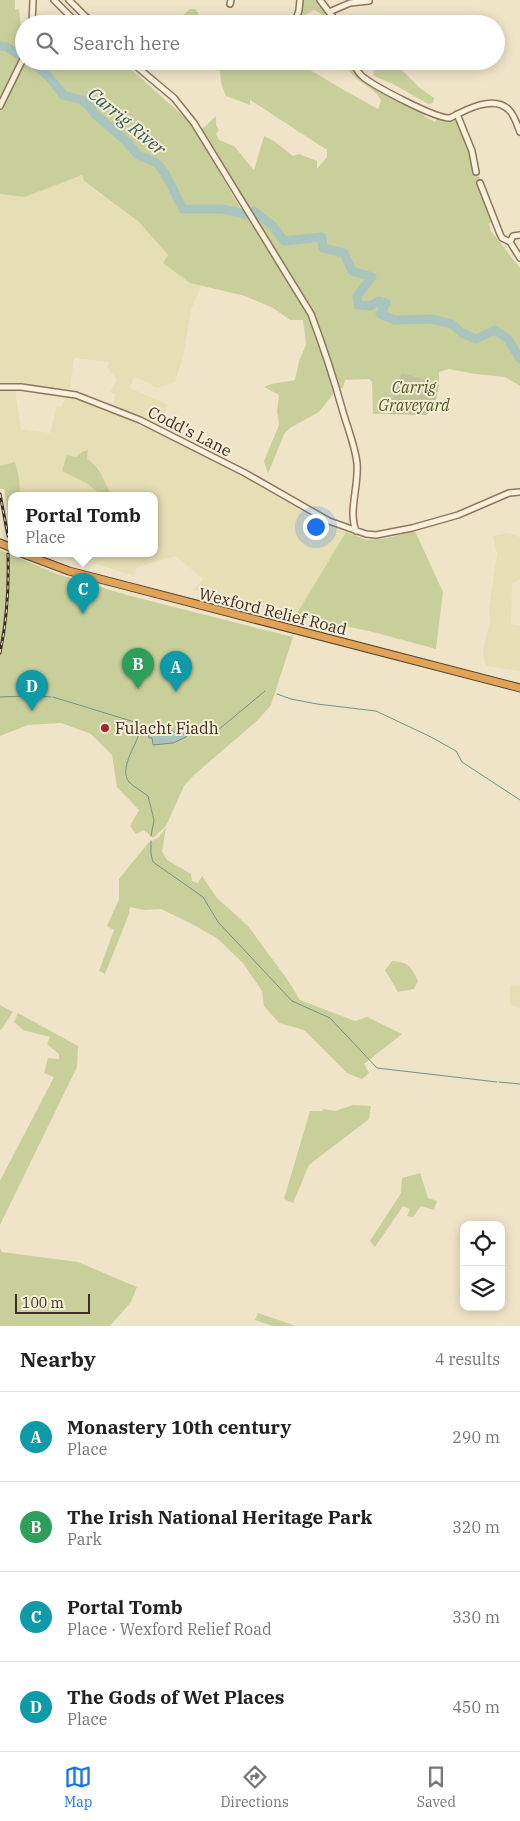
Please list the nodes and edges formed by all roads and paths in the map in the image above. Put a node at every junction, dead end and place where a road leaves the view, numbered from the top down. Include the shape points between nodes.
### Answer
1 (34, 0) edge
2 (54, 0) edge
3 (69, 0) edge
4 (300, 0) edge
5 (320, 0) edge
6 (369, 1) dead end
7 (329, 12) junction
8 (33, 15) edge
9 (69, 15) edge
10 (84, 15) edge
11 (297, 15) edge
12 (331, 15) edge
13 (18, 70) edge
14 (143, 70) edge
15 (358, 70) edge
16 (0, 106) edge
17 (457, 114) junction
18 (520, 132) edge
19 (476, 172) dead end
20 (480, 183) dead end
21 (520, 235) edge
22 (510, 242) junction
23 (520, 258) edge
24 (0, 387) edge
25 (520, 492) edge
26 (356, 531) junction
27 (31, 557) edge
28 (520, 688) edge

1 - 8 street
2 - 9 street
3 - 10 street
4 - 11 street
5 - 7 street
6 - 7 street via 350,3
7 - 12 street
13 - 16 street
14 - 26 street via 174,98 194,123 311,314 357,464 353,522
15 - 17 street via 363,77 384,90 445,118
17 - 18 street via 481,104 501,105 513,114
17 - 19 street via 472,151
20 - 22 street via 502,238
21 - 22 street via 513,236
22 - 23 street
24 - 26 street, Codd's Lane via 76,395 140,420 245,473 329,521
25 - 26 street, Codd's Lane via 509,493 458,515 412,528 376,535
27 - 28 highway, Wexford Relief Road via 69,572

